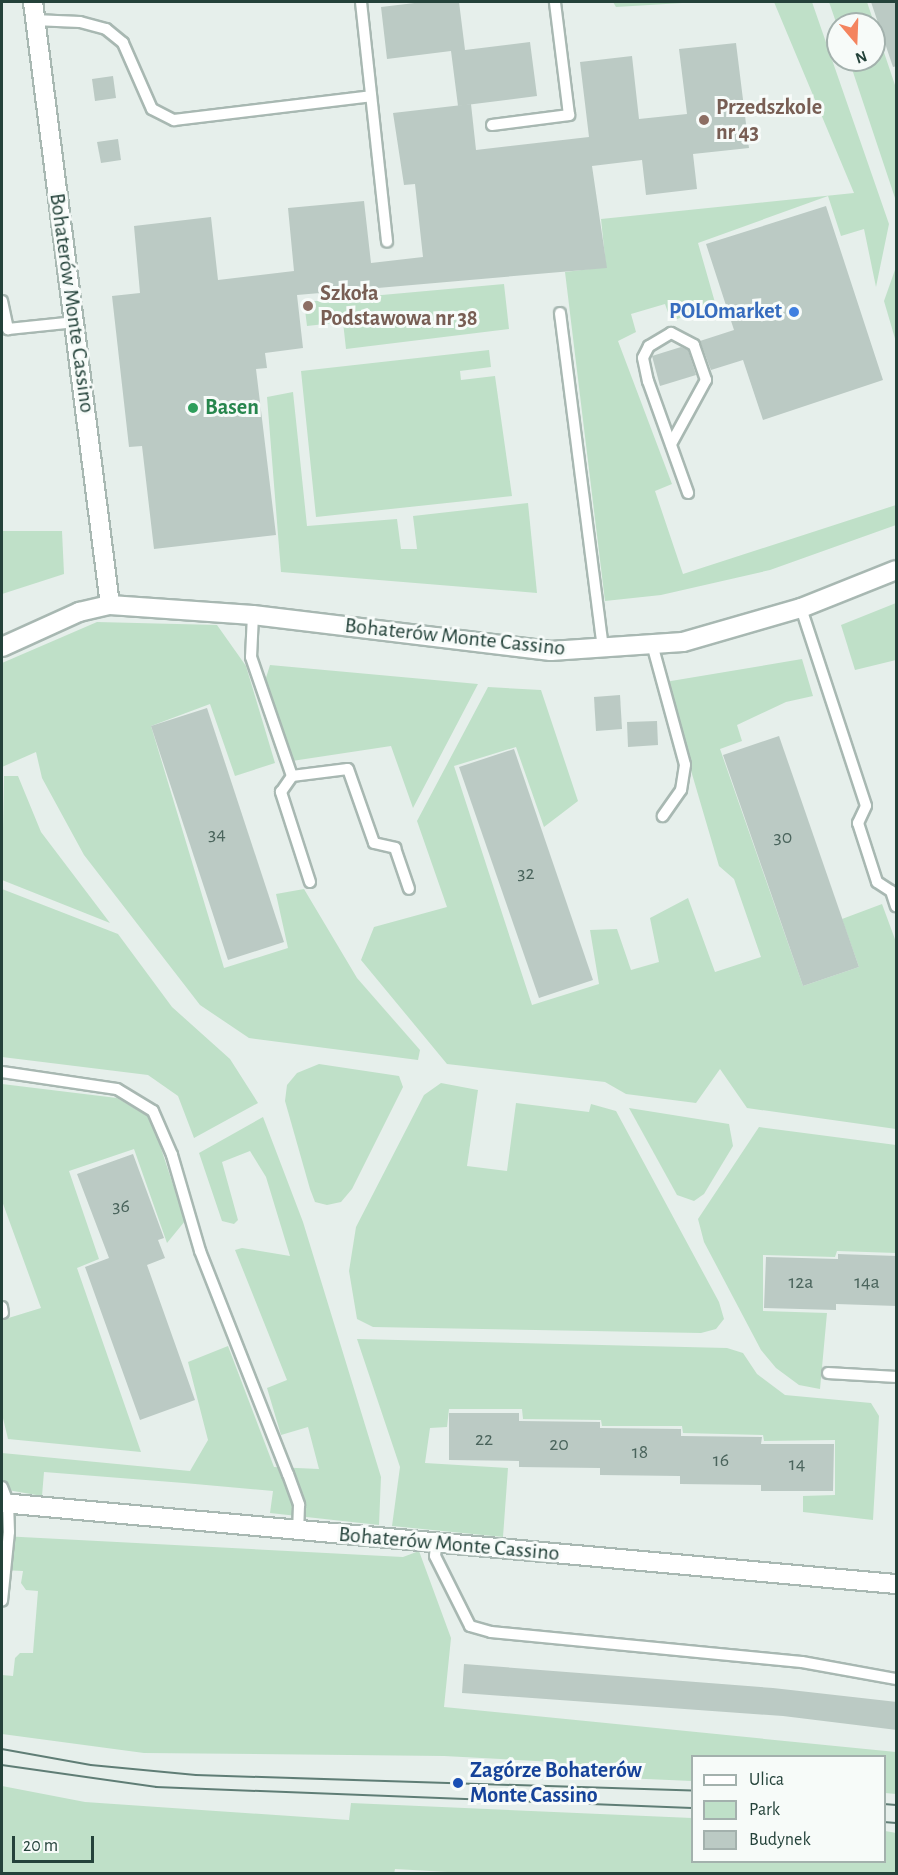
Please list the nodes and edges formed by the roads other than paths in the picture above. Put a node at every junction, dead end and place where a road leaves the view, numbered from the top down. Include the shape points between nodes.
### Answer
1 (361, 2) edge
2 (555, 2) edge
3 (34, 11) edge
4 (370, 96) junction
5 (492, 124) dead end
6 (387, 242) dead end
7 (2, 301) edge
8 (560, 313) dead end
9 (76, 322) junction
10 (671, 444) junction
11 (688, 493) dead end
12 (897, 570) edge
13 (110, 605) junction
14 (801, 608) junction
15 (253, 615) junction
16 (652, 644) junction
17 (2, 647) edge
18 (603, 648) junction
19 (292, 776) junction
20 (663, 816) dead end
21 (310, 882) dead end
22 (409, 889) dead end
23 (897, 906) edge
24 (2, 1072) edge
25 (828, 1373) dead end
26 (897, 1377) edge
27 (4, 1498) edge
28 (298, 1529) junction
29 (436, 1543) junction
30 (897, 1584) edge
31 (2, 1604) edge
32 (897, 1679) edge

1 - 4 lane
2 - 5 lane via 569,115
3 - 4 lane via 106,29 123,43 152,109 174,120
3 - 9 street, Bohaterów Monte Cassino
4 - 6 lane
7 - 9 lane via 8,329
8 - 18 lane
9 - 13 street, Bohaterów Monte Cassino
10 - 10 lane via 643,358 649,346 671,333 694,345 706,380
10 - 11 lane
12 - 14 street, Bohaterów Monte Cassino
13 - 15 street, Bohaterów Monte Cassino
13 - 17 street, Bohaterów Monte Cassino via 79,612
14 - 16 street, Bohaterów Monte Cassino via 683,642
14 - 23 lane via 866,806 858,823 877,882 891,891
15 - 18 street, Bohaterów Monte Cassino via 551,651
15 - 19 lane via 251,657
16 - 18 street, Bohaterów Monte Cassino
16 - 20 lane via 685,765 681,790
19 - 21 lane via 281,792
19 - 22 lane via 348,769 374,843 395,848
24 - 28 lane via 117,1089 153,1111 172,1155 200,1251 299,1505
25 - 26 lane
27 - 28 street, Bohaterów Monte Cassino
27 - 31 lane via 9,1532
28 - 29 street, Bohaterów Monte Cassino
29 - 30 street, Bohaterów Monte Cassino
29 - 32 lane via 435,1556 470,1626 491,1632 791,1660

